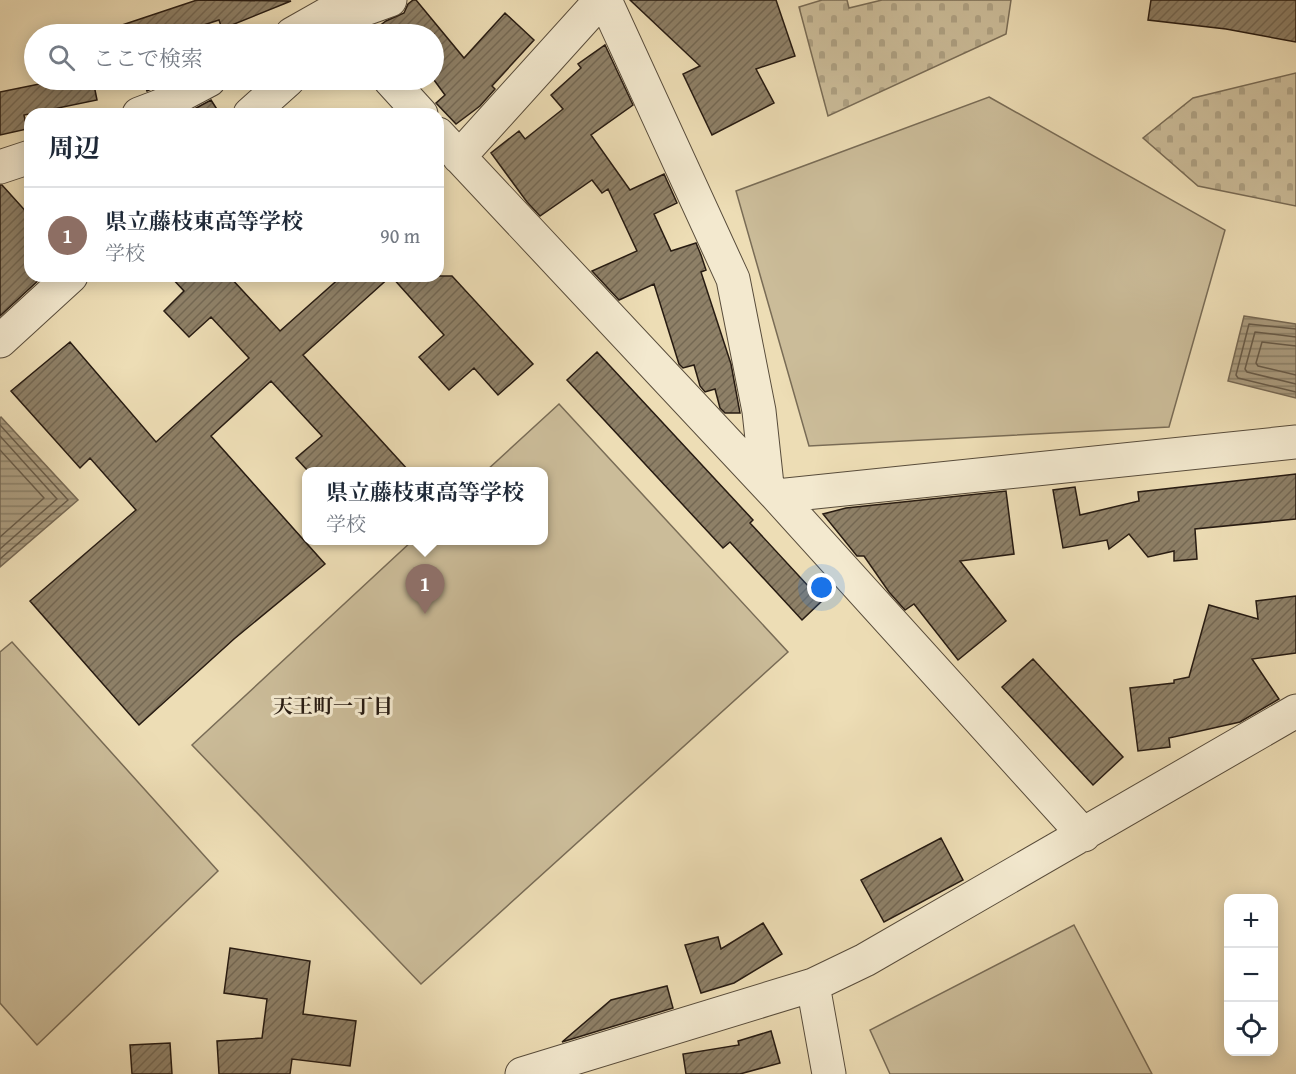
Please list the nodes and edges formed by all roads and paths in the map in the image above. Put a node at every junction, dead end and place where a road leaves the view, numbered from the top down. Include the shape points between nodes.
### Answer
1 (390, 0) edge
2 (603, 0) edge
3 (337, 21) edge
4 (190, 90) edge
5 (277, 90) edge
6 (399, 90) edge
7 (155, 108) edge
8 (257, 108) edge
9 (416, 108) edge
10 (448, 145) edge
11 (24, 159) edge
12 (0, 167) edge
13 (64, 282) edge
14 (0, 341) edge
15 (1296, 442) edge
16 (772, 490) junction
17 (1296, 711) edge
18 (1084, 835) junction
19 (813, 985) junction
20 (537, 1072) edge
21 (829, 1074) edge

1 - 3 street
2 - 10 street
2 - 16 street via 733,279
4 - 7 street
5 - 8 street
6 - 9 street
10 - 16 street
11 - 12 street
13 - 14 street
15 - 16 street
16 - 18 street
17 - 18 street
18 - 19 street via 865,960
19 - 20 street
19 - 21 street

